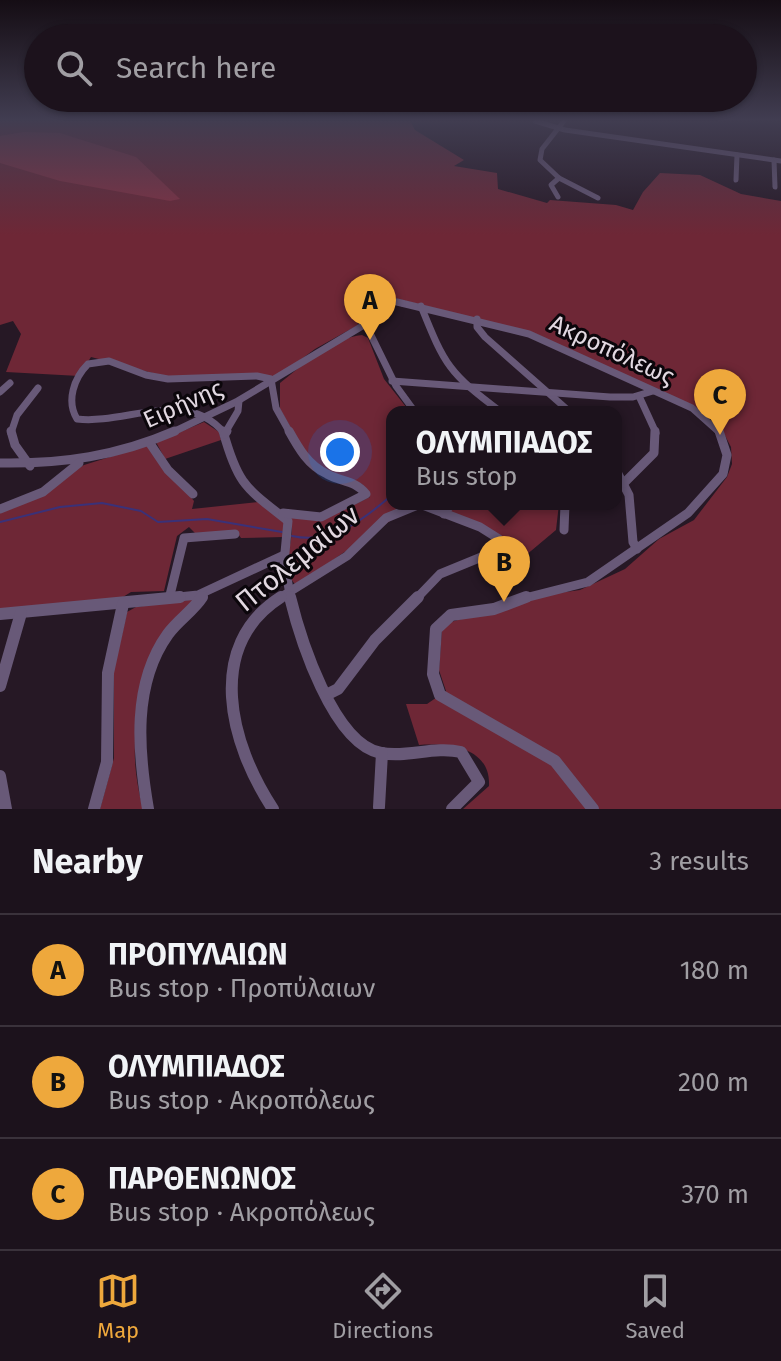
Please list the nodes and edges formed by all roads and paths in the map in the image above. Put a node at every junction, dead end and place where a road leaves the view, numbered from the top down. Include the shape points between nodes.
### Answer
1 (540, 159) edge
2 (737, 159) edge
3 (778, 161) edge
4 (559, 178) junction
5 (736, 180) dead end
6 (775, 187) dead end
7 (558, 197) dead end
8 (598, 198) dead end
9 (421, 306) junction
10 (477, 319) junction
11 (364, 325) junction
12 (392, 381) junction
13 (273, 382) junction
14 (10, 383) dead end
15 (38, 388) dead end
16 (468, 388) junction
17 (653, 391) junction
18 (0, 392) edge
19 (552, 394) junction
20 (639, 396) junction
21 (239, 401) junction
22 (411, 406) edge
23 (493, 406) edge
24 (564, 406) edge
25 (206, 418) junction
26 (225, 434) junction
27 (149, 442) junction
28 (0, 463) edge
29 (79, 463) junction
30 (30, 466) junction
31 (622, 480) edge
32 (624, 483) junction
33 (193, 494) dead end
34 (0, 509) edge
35 (406, 510) edge
36 (450, 510) edge
37 (565, 510) edge
38 (283, 513) junction
39 (564, 530) dead end
40 (235, 534) dead end
41 (637, 549) junction
42 (284, 555) junction
43 (291, 593) junction
44 (203, 594) junction
45 (169, 599) junction
46 (123, 604) junction
47 (21, 613) junction
48 (0, 614) edge
49 (0, 686) edge
50 (326, 695) junction
51 (382, 753) junction
52 (0, 776) edge
53 (379, 807) dead end
54 (6, 809) edge
55 (94, 809) edge
56 (148, 809) edge
57 (273, 809) edge
58 (452, 809) edge
59 (593, 809) edge

1 - 4 street
2 - 5 street
3 - 6 street
4 - 7 street via 551,185
4 - 8 street
9 - 10 street, Ακροπόλεως
9 - 11 street, Ακροπόλεως via 368,292 347,302
9 - 16 street via 440,356
10 - 17 street, Ακροπόλεως via 535,336
10 - 19 street via 488,341
11 - 12 street
11 - 13 street, Ειρήνης
12 - 16 street
12 - 22 street
13 - 21 street, Ειρήνης
13 - 25 street via 264,377 155,377 121,364 93,361 73,393 71,409 77,419 166,409
13 - 38 street via 276,408 304,458 329,476 359,485 366,494 321,517
14 - 18 street
15 - 30 street via 18,414 11,434
16 - 19 street
16 - 23 street
17 - 20 street
17 - 41 street, Ακροπόλεως via 712,422 724,439 727,458 723,474 695,506
19 - 20 street
19 - 24 street
20 - 32 street via 656,424 657,447 646,466
21 - 25 street, Ειρήνης
21 - 26 street
25 - 26 street
25 - 27 street, Ειρήνης
26 - 38 street via 235,473
27 - 29 street, Ειρήνης
27 - 33 street
28 - 30 street, Ειρήνης
29 - 30 street, Ειρήνης
29 - 34 street via 30,498
31 - 32 street
32 - 41 street
35 - 43 street, Πτολεμαίων via 383,520 347,556
36 - 50 street via 490,532 500,540 501,549 440,574 375,640 338,689
37 - 39 street
38 - 42 street via 290,527
40 - 45 street via 184,538
41 - 59 street, Ακροπόλεως via 583,585 448,616 436,629 436,690 555,761
42 - 43 street
42 - 44 street
43 - 50 street
43 - 57 street, Πτολεμαίων via 247,626 234,661 241,741
44 - 45 street
44 - 56 street via 166,637 146,692 139,748
45 - 46 street
46 - 47 street
46 - 55 street via 108,673 107,762
47 - 48 street
47 - 49 street
50 - 51 street via 354,739
51 - 53 street
51 - 58 street via 453,750 465,757 479,782
52 - 54 street

